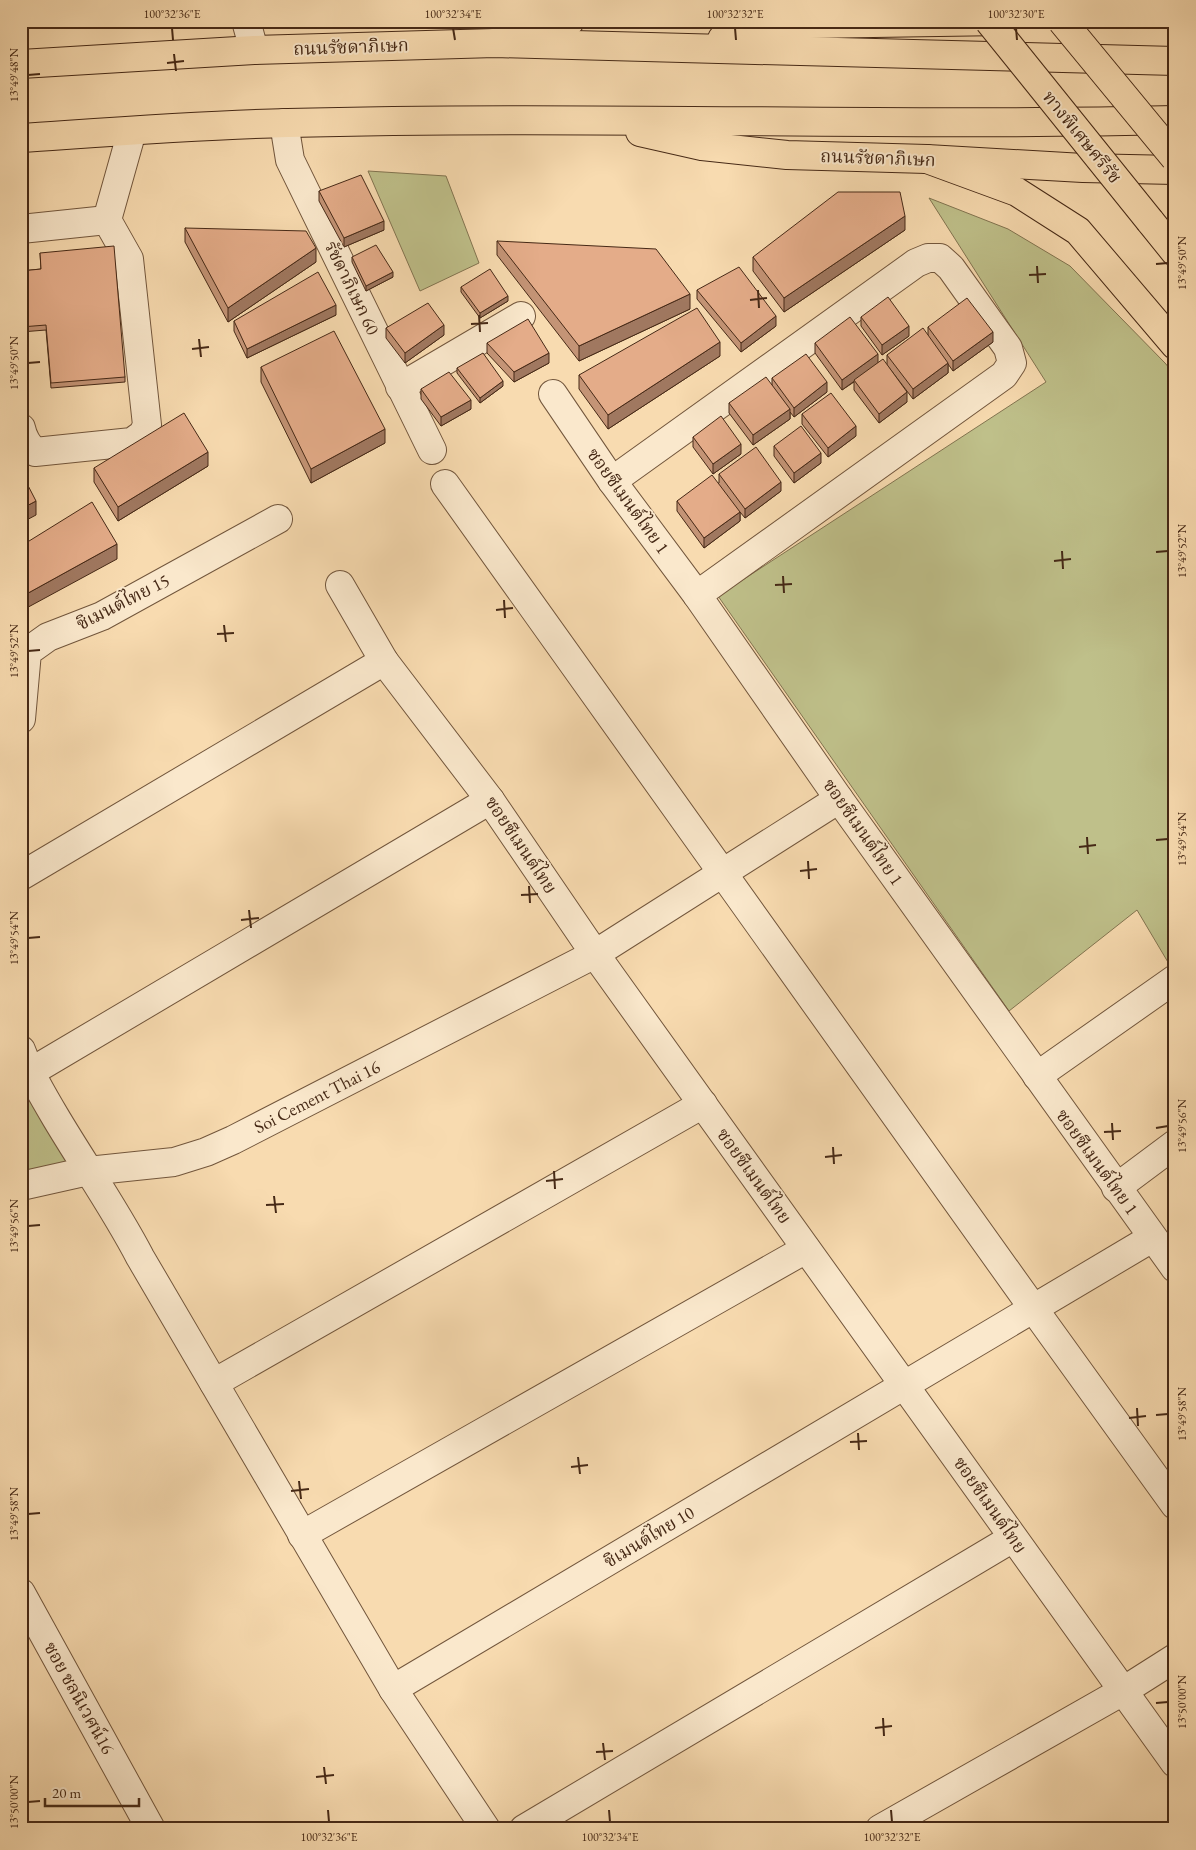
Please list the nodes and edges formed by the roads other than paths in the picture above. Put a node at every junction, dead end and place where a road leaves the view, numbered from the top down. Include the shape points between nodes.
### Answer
1 (246, 21) edge
2 (570, 21) edge
3 (988, 21) edge
4 (1004, 21) edge
5 (1062, 21) edge
6 (848, 22) edge
7 (495, 43) junction
8 (682, 48) junction
9 (254, 50) junction
10 (1175, 61) edge
11 (21, 64) edge
12 (584, 120) junction
13 (1175, 120) edge
14 (284, 123) junction
15 (132, 131) junction
16 (21, 138) edge
17 (1175, 158) edge
18 (928, 159) junction
19 (1175, 170) edge
20 (107, 220) junction
21 (21, 229) edge
22 (1175, 252) edge
23 (521, 316) dead end
24 (1175, 345) edge
25 (400, 387) junction
26 (553, 394) dead end
27 (21, 428) edge
28 (432, 450) dead end
29 (612, 481) junction
30 (445, 484) dead end
31 (278, 519) dead end
32 (340, 586) dead end
33 (697, 595) junction
34 (384, 661) junction
35 (21, 719) edge
36 (839, 799) junction
37 (490, 800) junction
38 (722, 873) junction
39 (21, 876) edge
40 (595, 954) junction
41 (1175, 979) edge
42 (25, 1061) edge
43 (1036, 1076) junction
44 (703, 1104) junction
45 (1175, 1144) edge
46 (88, 1171) junction
47 (21, 1186) edge
48 (1116, 1188) junction
49 (1152, 1238) junction
50 (806, 1249) junction
51 (1175, 1268) edge
52 (1032, 1308) junction
53 (214, 1383) junction
54 (904, 1385) junction
55 (1175, 1505) edge
56 (302, 1535) junction
57 (1013, 1538) junction
58 (21, 1593) edge
59 (1175, 1658) edge
60 (393, 1689) junction
61 (1123, 1691) junction
62 (1175, 1763) edge
63 (151, 1829) edge
64 (486, 1829) edge
65 (524, 1829) edge
66 (880, 1829) edge

1 - 9 street
2 - 7 main road
3 - 22 main road, ทางพิเศษศรีรัช, bridge
4 - 6 main road, ถนนรัชดาภิเษก
5 - 17 main road, bridge
6 - 8 main road, ถนนรัชดาภิเษก via 766,29
7 - 8 main road, ถนนรัชดาภิเษก
7 - 9 main road, ถนนรัชดาภิเษก
8 - 10 main road, ถนนรัชดาภิเษก
9 - 11 main road, ถนนรัชดาภิเษก
12 - 13 main road, ถนนรัชดาภิเษก via 1026,123
12 - 14 main road, ถนนรัชดาภิเษก
12 - 18 main road, ถนนรัชดาภิเษก via 702,146 787,155
14 - 15 main road, ถนนรัชดาภิเษก
14 - 25 street, รัชดาภิเษก 60 via 290,160
15 - 16 main road, ถนนรัชดาภิเษก
15 - 20 street
18 - 19 main road, ถนนรัชดาภิเษก
18 - 24 main road via 1017,192 1078,231
20 - 21 street
20 - 27 street via 129,259 147,425 143,434 132,442 35,452 28,446
23 - 25 street
25 - 28 street, รัชดาภิเษก 60
26 - 29 street, ซอยซีเมนต์ไทย 1
29 - 33 street, ซอยซีเมนต์ไทย 1
29 - 33 street via 916,263 940,258 951,268 1008,348 1012,362 1004,375
30 - 38 street
31 - 35 street, ซิเมนต์ไทย 15 via 102,616 48,638 26,652
32 - 34 street, ซอยซีเมนต์ไทย
33 - 36 street, ซอยซีเมนต์ไทย 1
34 - 37 street, ซอยซีเมนต์ไทย
34 - 39 street
36 - 38 street, Soi Cement Thai 16
36 - 43 street, ซอยซีเมนต์ไทย 1
37 - 40 street, ซอยซีเมนต์ไทย
37 - 42 street
38 - 40 street, Soi Cement Thai 16
38 - 52 street
40 - 44 street, ซอยซีเมนต์ไทย
40 - 46 street, Soi Cement Thai 16 via 206,1152 174,1162
41 - 43 street
42 - 46 street
43 - 48 street, ซอยซีเมนต์ไทย 1
44 - 50 street, ซอยซีเมนต์ไทย
44 - 53 street
45 - 48 street
46 - 47 street, Soi Cement Thai 16
46 - 53 street via 120,1218
48 - 49 street, ซอยซีเมนต์ไทย 1
49 - 51 street, ซอยซีเมนต์ไทย 1
49 - 52 street, ซิเมนต์ไทย 10
50 - 54 street, ซอยซีเมนต์ไทย
50 - 56 street
52 - 54 street, ซิเมนต์ไทย 10
52 - 55 street
53 - 56 street
54 - 57 street, ซอยซีเมนต์ไทย
54 - 60 street, ซิเมนต์ไทย 10
56 - 60 street
57 - 61 street, ซอยซีเมนต์ไทย
57 - 65 street
58 - 63 street, ซอย ชลนิเวศน์16
59 - 61 street
60 - 64 street
61 - 62 street, ซอยซีเมนต์ไทย
61 - 66 street

